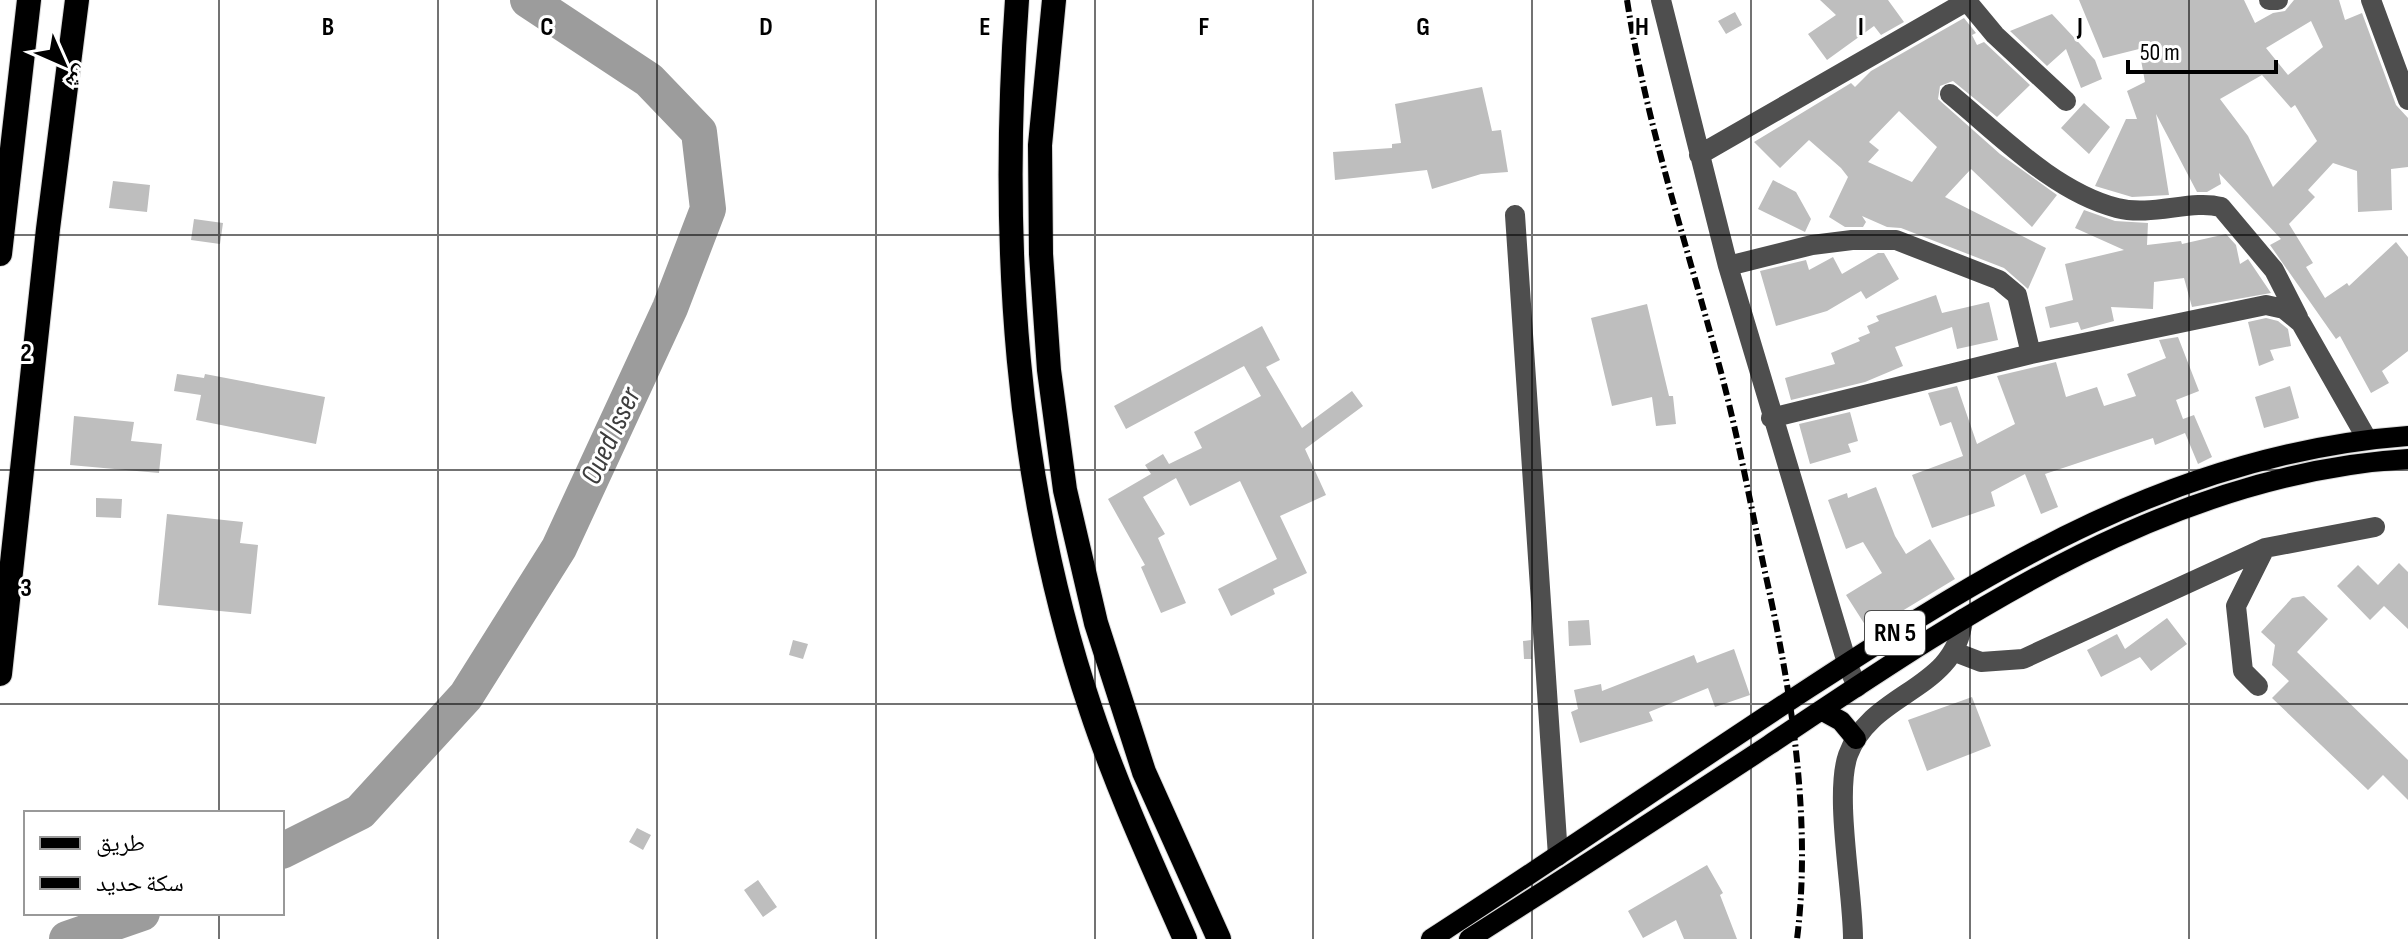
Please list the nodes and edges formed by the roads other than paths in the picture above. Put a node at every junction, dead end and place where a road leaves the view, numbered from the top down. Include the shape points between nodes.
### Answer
1 (29, 0) edge
2 (77, 0) edge
3 (1017, 0) edge
4 (1054, 0) edge
5 (1661, 0) edge
6 (2269, 0) edge
7 (2278, 0) edge
8 (2371, 0) edge
9 (1966, 1) edge
10 (1950, 94) dead end
11 (2408, 100) edge
12 (2066, 101) dead end
13 (1699, 155) junction
14 (1515, 215) dead end
15 (0, 254) edge
16 (1728, 266) junction
17 (2301, 323) junction
18 (2031, 354) junction
19 (1771, 418) junction
20 (2408, 436) edge
21 (2367, 439) junction
22 (2408, 459) edge
23 (2375, 527) dead end
24 (2265, 548) junction
25 (1963, 619) junction
26 (1955, 652) junction
27 (1847, 663) junction
28 (0, 674) edge
29 (2258, 686) dead end
30 (1857, 687) junction
31 (1821, 710) junction
32 (1856, 739) junction
33 (1558, 856) junction
34 (1185, 939) edge
35 (1219, 939) edge
36 (1431, 939) edge
37 (1469, 939) edge
38 (1853, 939) edge

1 - 15 highway
2 - 28 highway
3 - 34 highway via 1009,169 1025,434 1056,589 1091,710
4 - 35 highway via 1040,145 1041,254 1065,490 1096,623 1144,772
5 - 13 street
6 - 7 street
8 - 11 street
9 - 12 street
9 - 13 street
10 - 17 street via 2069,187 2116,208 2158,212 2221,207 2274,270
13 - 16 street
14 - 33 street
16 - 18 street via 1812,245 1896,240 2008,287 2017,295
16 - 19 street
17 - 18 street via 2284,309 2266,305
17 - 21 street
18 - 19 street
19 - 27 street
20 - 21 main road, RN 5
21 - 27 main road, RN 5 via 2232,469 2087,522
22 - 25 main road, RN 5 via 2306,473 2204,503 2065,560
23 - 24 street
24 - 26 street via 2023,659 1981,662
24 - 29 street via 2236,606 2243,671
25 - 26 street
25 - 30 main road, RN 5
26 - 32 street via 1945,666 1880,711
27 - 30 street
27 - 33 main road, RN 5
30 - 31 main road, RN 5
31 - 32 main road via 1841,721
31 - 37 main road, RN 5
32 - 38 street via 1842,792
33 - 36 main road, RN 5

